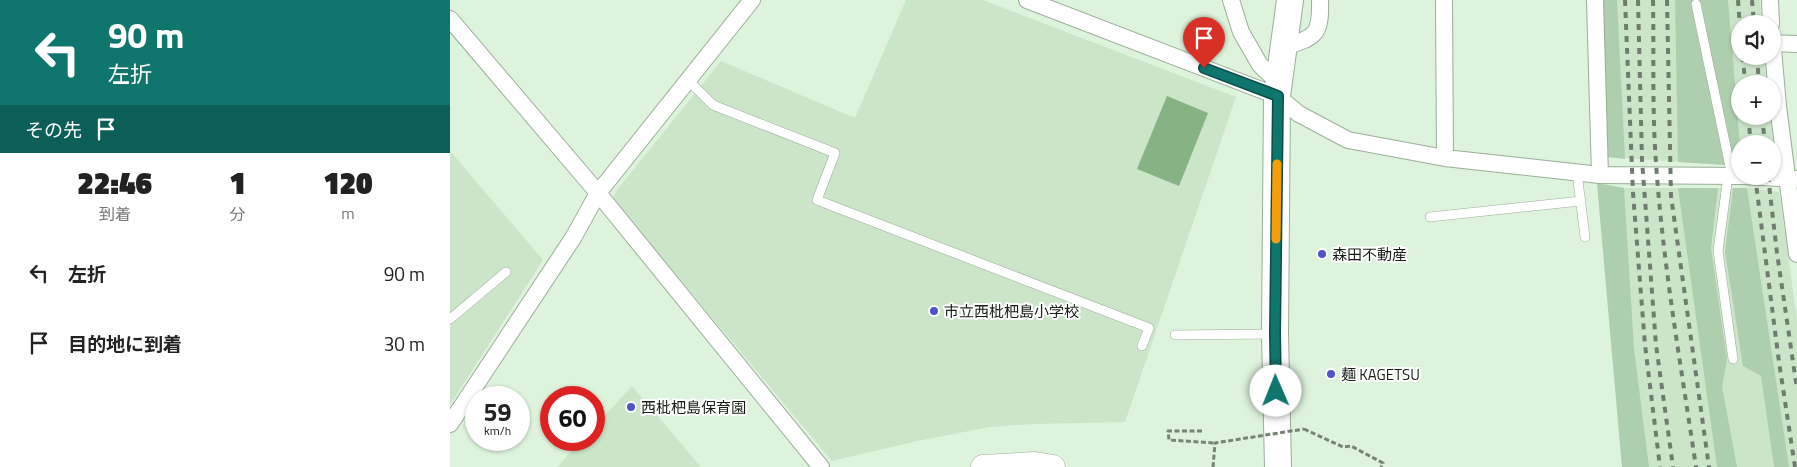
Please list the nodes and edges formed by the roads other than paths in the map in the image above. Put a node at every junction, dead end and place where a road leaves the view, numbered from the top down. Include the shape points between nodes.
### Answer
1 (752, 0) edge
2 (1028, 0) edge
3 (1231, 0) edge
4 (1290, 0) edge
5 (1320, 0) edge
6 (1444, 0) edge
7 (1595, 0) edge
8 (1770, 0) edge
9 (1696, 4) dead end
10 (1771, 15) edge
11 (450, 19) edge
12 (1781, 43) edge
13 (1797, 44) edge
14 (1284, 47) junction
15 (1775, 65) edge
16 (688, 80) junction
17 (1278, 90) junction
18 (1731, 154) edge
19 (1445, 158) junction
20 (1577, 172) junction
21 (1600, 175) junction
22 (1731, 176) edge
23 (1792, 179) edge
24 (1734, 185) edge
25 (598, 193) junction
26 (1581, 201) junction
27 (1430, 217) dead end
28 (1585, 238) dead end
29 (1797, 254) edge
30 (506, 272) dead end
31 (450, 319) edge
32 (1275, 334) junction
33 (1175, 335) dead end
34 (1142, 346) dead end
35 (1733, 359) dead end
36 (452, 418) edge
37 (1041, 466) edge
38 (821, 467) edge
39 (983, 467) edge
40 (1278, 467) edge

1 - 16 street
2 - 17 street
3 - 17 street via 1241,32
4 - 14 main road
5 - 14 street via 1318,28 1307,40
6 - 19 street
7 - 21 street
8 - 10 street
9 - 18 lane
11 - 25 street
12 - 13 street
14 - 17 main road
15 - 23 street via 1778,106
16 - 25 street
16 - 34 lane via 713,106 835,153 817,200 1149,328
17 - 19 street via 1298,114 1348,140
17 - 32 main road
19 - 20 street
20 - 21 street
20 - 26 lane
21 - 22 street
23 - 29 street
24 - 35 lane via 1718,251
25 - 36 street via 573,238
25 - 38 street
26 - 27 lane
26 - 28 lane
30 - 31 lane
32 - 33 lane
32 - 40 main road
37 - 39 main road

